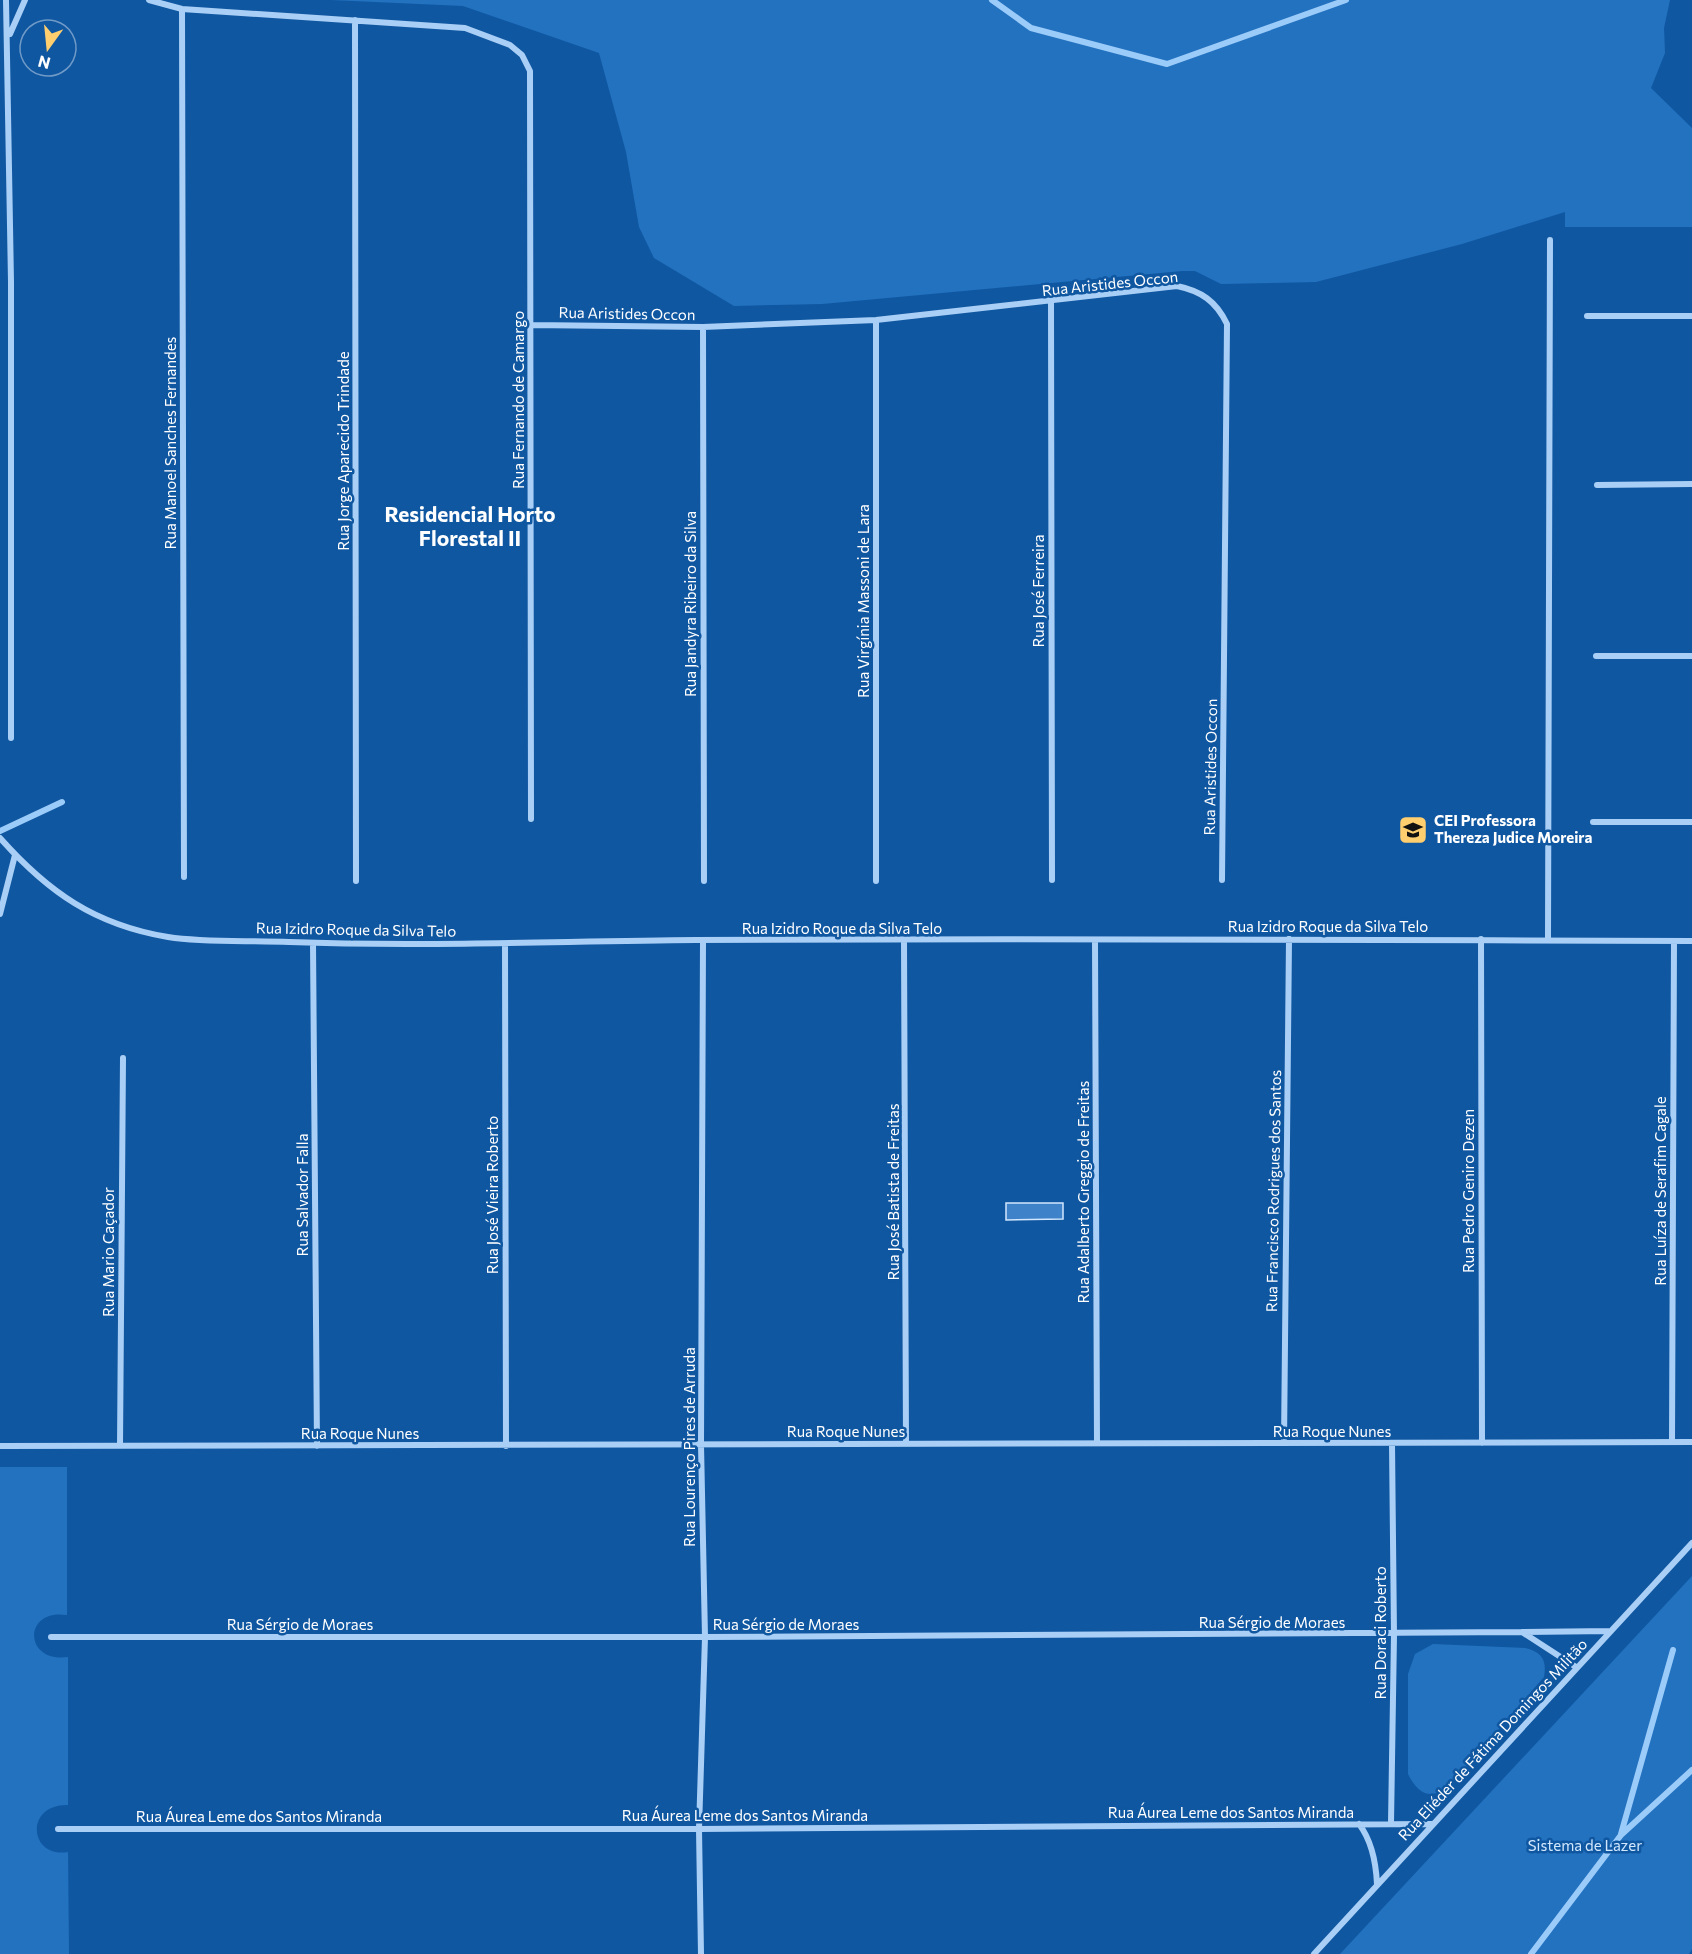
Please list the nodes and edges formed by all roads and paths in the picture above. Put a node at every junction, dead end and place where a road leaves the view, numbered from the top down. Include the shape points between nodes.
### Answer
1 (6, 0) edge
2 (25, 0) edge
3 (149, 0) edge
4 (182, 9) junction
5 (355, 20) junction
6 (8, 37) junction
7 (1550, 240) dead end
8 (1051, 303) junction
9 (1587, 316) dead end
10 (1692, 316) edge
11 (876, 321) junction
12 (531, 325) junction
13 (703, 327) junction
14 (1597, 484) dead end
15 (1692, 484) edge
16 (1596, 656) dead end
17 (1692, 656) edge
18 (11, 738) dead end
19 (531, 819) dead end
20 (1593, 822) dead end
21 (1692, 822) edge
22 (0, 838) edge
23 (15, 855) junction
24 (184, 877) dead end
25 (356, 880) dead end
26 (1052, 880) dead end
27 (1222, 880) dead end
28 (704, 881) dead end
29 (876, 882) dead end
30 (0, 914) edge
31 (1289, 939) junction
32 (1481, 939) junction
33 (1548, 939) junction
34 (703, 940) junction
35 (904, 941) junction
36 (1095, 941) junction
37 (1674, 941) junction
38 (1692, 941) edge
39 (313, 943) junction
40 (505, 944) junction
41 (123, 1058) dead end
42 (1672, 1442) junction
43 (1692, 1442) edge
44 (906, 1443) junction
45 (1097, 1443) junction
46 (1284, 1443) junction
47 (1482, 1443) junction
48 (1392, 1444) junction
49 (700, 1445) junction
50 (0, 1446) edge
51 (120, 1446) junction
52 (317, 1446) junction
53 (506, 1446) junction
54 (1692, 1543) edge
55 (1611, 1631) junction
56 (1522, 1632) junction
57 (1394, 1635) junction
58 (51, 1637) dead end
59 (705, 1637) junction
60 (1576, 1667) junction
61 (1391, 1823) junction
62 (1359, 1824) junction
63 (1432, 1824) junction
64 (58, 1829) dead end
65 (699, 1829) junction
66 (1377, 1884) junction
67 (701, 1954) edge
68 (1314, 1954) edge

1 - 6 street
2 - 6 street
3 - 4 street
4 - 5 street
4 - 24 street, Rua Manoel Sanches Fernandes
5 - 12 street, Rua Fernando de Camargo via 465,28 510,45 522,56 530,71 531,86
5 - 25 street, Rua Jorge Aparecido Trindade
6 - 18 street
7 - 33 street
8 - 11 street, Rua Aristides Occon
8 - 26 street, Rua José Ferreira
8 - 27 street, Rua Aristides Occon via 1177,286 1209,298 1220,308 1227,324
9 - 10 street
11 - 13 street, Rua Aristides Occon
11 - 29 street, Rua Virgínia Massoni de Lara
12 - 13 street, Rua Aristides Occon
12 - 19 street, Rua Fernando de Camargo
13 - 28 street, Rua Jandyra Ribeiro da Silva
14 - 15 street
16 - 17 street
20 - 21 street
22 - 23 street, Rua Izidro Roque da Silva Telo
23 - 30 street
23 - 39 street, Rua Izidro Roque da Silva Telo via 53,890 94,917 168,937
31 - 32 street, Rua Izidro Roque da Silva Telo
31 - 36 street, Rua Izidro Roque da Silva Telo
31 - 46 street, Rua Francisco Rodrigues dos Santos
32 - 33 street, Rua Izidro Roque da Silva Telo
32 - 47 street, Rua Pedro Geniro Dezen
33 - 37 street, Rua Izidro Roque da Silva Telo
34 - 35 street, Rua Izidro Roque da Silva Telo
34 - 40 street, Rua Izidro Roque da Silva Telo
34 - 49 street, Rua Lourenço Pires de Arruda
35 - 36 street, Rua Izidro Roque da Silva Telo
35 - 44 street, Rua José Batista de Freitas
36 - 45 street, Rua Adalberto Greggio de Freitas
37 - 38 street, Rua Izidro Roque da Silva Telo
37 - 42 street, Rua Luíza de Serafim Cagale
39 - 40 street, Rua Izidro Roque da Silva Telo
39 - 52 street, Rua Salvador Falla
40 - 53 street, Rua José Vieira Roberto
41 - 51 street, Rua Mario Caçador
42 - 43 street, Rua Roque Nunes
42 - 47 street, Rua Roque Nunes
44 - 45 street, Rua Roque Nunes
44 - 49 street, Rua Roque Nunes
45 - 46 street, Rua Roque Nunes
46 - 48 street, Rua Roque Nunes
47 - 48 street, Rua Roque Nunes
48 - 57 street, Rua Doraci Roberto
49 - 53 street, Rua Roque Nunes
49 - 59 street, Rua Lourenço Pires de Arruda
50 - 51 street, Rua Roque Nunes
51 - 52 street, Rua Roque Nunes
52 - 53 street, Rua Roque Nunes
54 - 55 street, Rua Eliéder de Fátima Domingos Militão
55 - 56 street, Rua Sérgio de Moraes
55 - 60 street, Rua Eliéder de Fátima Domingos Militão
56 - 57 street, Rua Sérgio de Moraes
56 - 60 street
57 - 59 street, Rua Sérgio de Moraes
57 - 61 street, Rua Doraci Roberto
58 - 59 street, Rua Sérgio de Moraes
59 - 65 street, Rua Lourenço Pires de Arruda
60 - 63 street, Rua Eliéder de Fátima Domingos Militão
61 - 62 street, Rua Áurea Leme dos Santos Miranda
61 - 63 street, Rua Áurea Leme dos Santos Miranda
62 - 65 street, Rua Áurea Leme dos Santos Miranda
62 - 66 street via 1367,1834
63 - 66 street, Rua Eliéder de Fátima Domingos Militão
64 - 65 street, Rua Áurea Leme dos Santos Miranda
65 - 67 street, Rua Lourenço Pires de Arruda
66 - 68 street, Rua Eliéder de Fátima Domingos Militão

